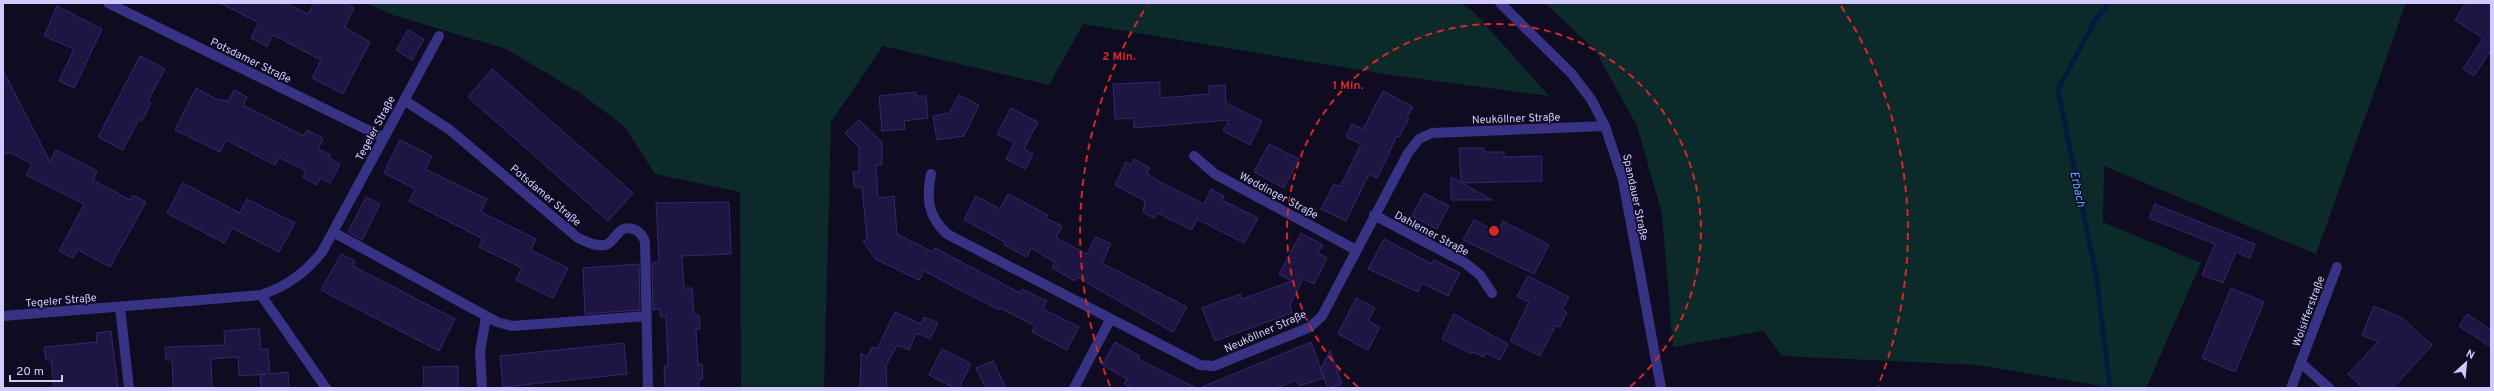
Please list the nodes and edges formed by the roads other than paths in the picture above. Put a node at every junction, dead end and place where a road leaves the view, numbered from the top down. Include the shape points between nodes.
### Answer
1 (108, 3) edge
2 (1500, 3) edge
3 (439, 36) dead end
4 (404, 100) junction
5 (1606, 126) junction
6 (384, 138) junction
7 (1194, 156) dead end
8 (931, 174) dead end
9 (1374, 215) junction
10 (333, 232) junction
11 (1356, 250) junction
12 (2337, 267) dead end
13 (1492, 293) dead end
14 (261, 295) junction
15 (120, 307) junction
16 (3, 316) edge
17 (647, 316) junction
18 (486, 318) junction
19 (1110, 320) junction
20 (2301, 363) junction
21 (129, 388) edge
22 (326, 388) edge
23 (482, 388) edge
24 (648, 388) edge
25 (1074, 388) edge
26 (1661, 388) edge
27 (2291, 388) edge
28 (2330, 388) edge

1 - 6 street, Potsdamer Straße
2 - 5 street, Spandauer Straße via 1571,73 1591,99
3 - 4 street, Tegeler Straße
4 - 6 street, Tegeler Straße
4 - 17 street, Potsdamer Straße via 450,130 578,238 594,245 607,244 624,229 632,228 640,232 645,242
5 - 9 street, Neuköllner Straße via 1432,133 1419,139 1408,153
5 - 26 street, Spandauer Straße via 1622,180
6 - 10 street, Tegeler Straße
7 - 11 street, Weddinger Straße via 1215,174
8 - 19 street, Neuköllner Straße via 929,205 936,223 947,234
9 - 11 street, Neuköllner Straße
9 - 13 street, Dahlemer Straße via 1465,263 1480,275
10 - 14 street, Tegeler Straße via 322,252 298,277 284,287
10 - 18 street
11 - 19 street, Neuköllner Straße via 1322,316 1310,327 1214,366 1200,365
12 - 20 street, Wolsifferstraße
14 - 15 street, Tegeler Straße
14 - 22 street
15 - 16 street, Tegeler Straße
15 - 21 street
17 - 18 street via 512,326
17 - 24 street
18 - 23 street via 480,351
19 - 25 street
20 - 27 street, Wolsifferstraße
20 - 28 street, Wolsifferstraße

